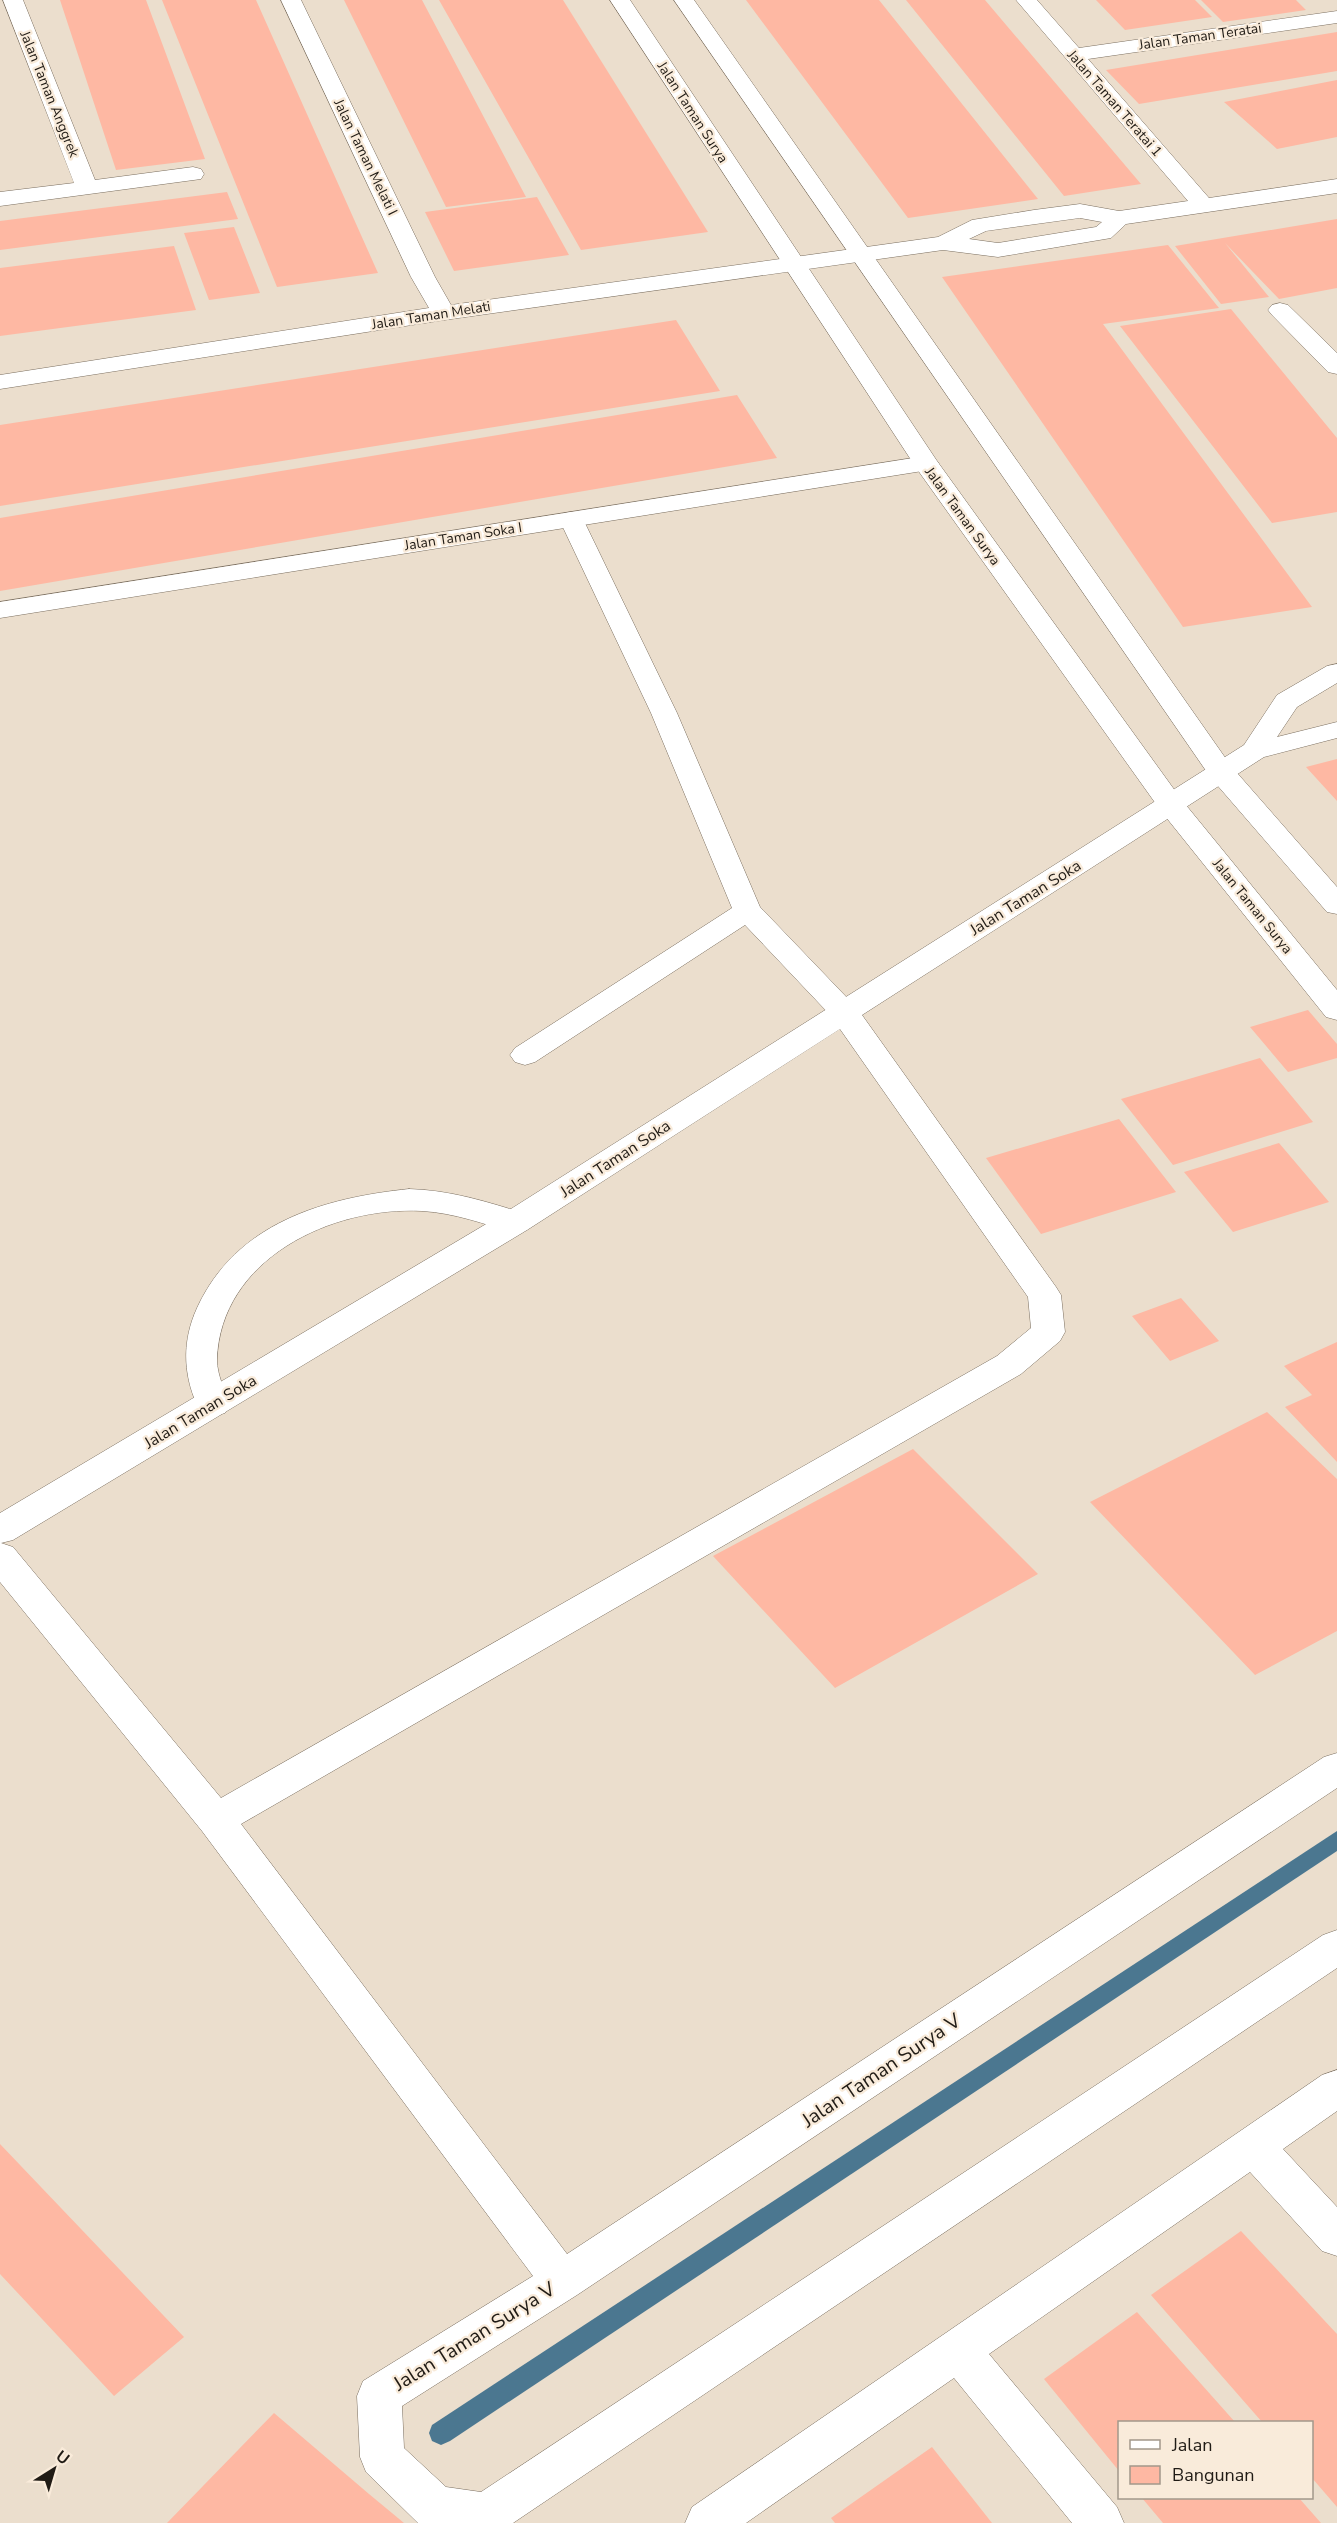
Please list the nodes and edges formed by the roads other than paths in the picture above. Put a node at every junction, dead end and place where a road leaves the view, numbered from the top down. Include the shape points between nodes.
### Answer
1 (13, 0) edge
2 (291, 0) edge
3 (620, 0) edge
4 (684, 0) edge
5 (1026, 0) edge
6 (1308, 0) edge
7 (1332, 18) edge
8 (1072, 55) junction
9 (193, 174) dead end
10 (1337, 186) edge
11 (87, 187) junction
12 (0, 199) edge
13 (1204, 206) junction
14 (863, 254) junction
15 (792, 263) junction
16 (1280, 310) dead end
17 (444, 313) junction
18 (1337, 367) edge
19 (0, 382) edge
20 (926, 464) junction
21 (571, 519) junction
22 (0, 610) edge
23 (1337, 672) edge
24 (1337, 730) edge
25 (1254, 751) junction
26 (1221, 772) junction
27 (1171, 804) junction
28 (1337, 905) edge
29 (747, 911) junction
30 (1337, 1010) edge
31 (843, 1011) junction
32 (525, 1055) dead end
33 (515, 1222) junction
34 (213, 1404) junction
35 (0, 1530) edge
36 (0, 1557) edge
37 (1337, 1768) edge
38 (216, 1820) junction
39 (1337, 1947) edge
40 (1337, 2088) edge
41 (1253, 2146) junction
42 (1337, 2238) edge
43 (562, 2281) junction
44 (959, 2350) junction
45 (708, 2523) edge
46 (1101, 2523) edge

1 - 11 street, Jalan Taman Anggrek
2 - 17 street, Jalan Taman Melati I via 423,277
3 - 15 street, Jalan Taman Surya
4 - 14 street
5 - 8 street, Jalan Taman Teratai 1
6 - 7 street, Jalan Taman Teratai
7 - 8 street, Jalan Taman Teratai
8 - 13 street, Jalan Taman Teratai 1
9 - 11 street
10 - 13 street
11 - 12 street
13 - 14 street via 1119,218 1103,233 998,250 943,243
14 - 15 street, Jalan Taman Melati
14 - 26 street
15 - 17 street, Jalan Taman Melati
15 - 20 street, Jalan Taman Surya
16 - 18 street
17 - 19 street, Jalan Taman Melati
20 - 21 street, Jalan Taman Soka I
20 - 27 street, Jalan Taman Surya
21 - 22 street, Jalan Taman Soka I
21 - 29 lane via 664,713
23 - 25 street via 1287,701
24 - 25 street
25 - 26 street, Jalan Taman Soka
26 - 27 street, Jalan Taman Soka
26 - 28 street
27 - 30 street, Jalan Taman Surya
27 - 31 street, Jalan Taman Soka
29 - 31 lane
29 - 32 lane
31 - 33 street, Jalan Taman Soka
31 - 38 street via 1044,1295 1048,1332 1009,1365
33 - 34 street, Jalan Taman Soka
33 - 34 lane via 465,1206 400,1201 356,1206 304,1222 260,1248 225,1282 205,1321 201,1362
34 - 35 street, Jalan Taman Soka
36 - 38 street
37 - 43 street, Jalan Taman Surya V
38 - 43 street
39 - 43 street, Jalan Taman Surya V via 486,2515 435,2508 382,2457 379,2396
40 - 41 street
41 - 42 street
41 - 44 street
44 - 45 street
44 - 46 street

